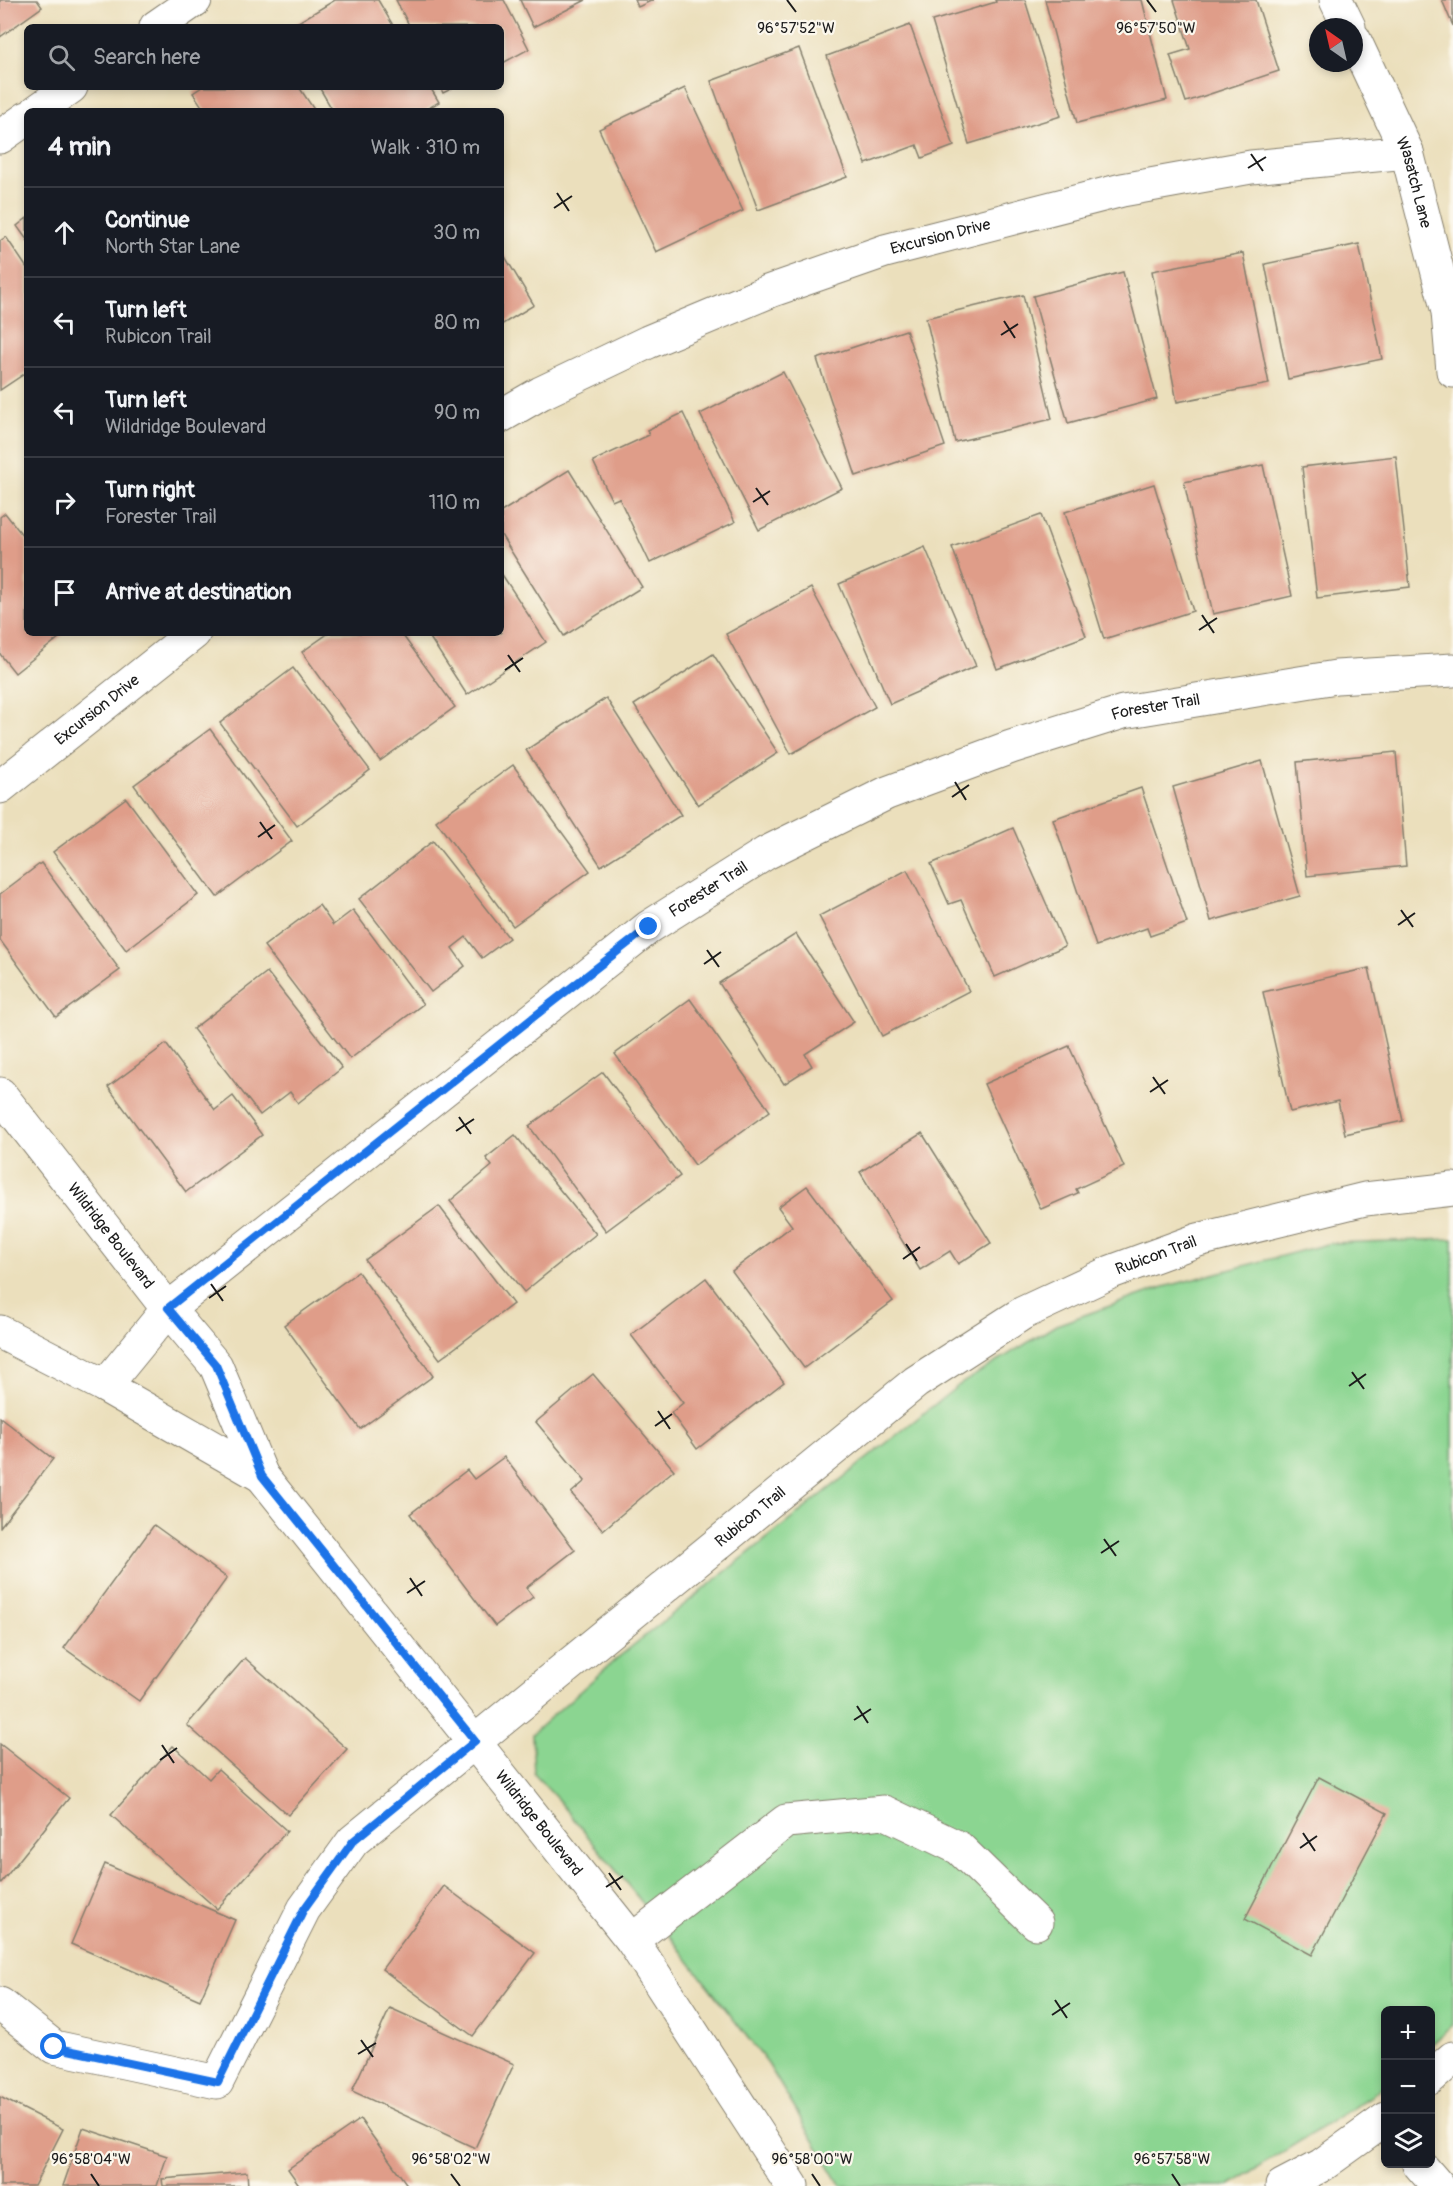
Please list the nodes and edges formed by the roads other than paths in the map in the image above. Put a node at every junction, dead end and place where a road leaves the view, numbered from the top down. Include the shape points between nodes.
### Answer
1 (195, 0) edge
2 (1336, 0) edge
3 (1345, 18) edge
4 (160, 24) edge
5 (1363, 58) edge
6 (67, 90) edge
7 (41, 108) edge
8 (24, 120) edge
9 (0, 136) edge
10 (1407, 152) junction
11 (1453, 371) edge
12 (504, 414) edge
13 (190, 636) edge
14 (1453, 670) edge
15 (0, 787) edge
16 (0, 1094) edge
17 (1453, 1189) edge
18 (168, 1308) junction
19 (0, 1332) edge
20 (105, 1386) junction
21 (262, 1476) junction
22 (475, 1741) junction
23 (1036, 1923) dead end
24 (632, 1940) junction
25 (0, 2004) edge
26 (1453, 2058) edge
27 (1435, 2074) edge
28 (1381, 2124) edge
29 (1423, 2168) edge
30 (792, 2186) edge
31 (1282, 2186) edge
32 (1438, 2186) edge

1 - 4 street
2 - 3 street
5 - 10 street, Wasatch Lane
6 - 7 street
8 - 9 street
10 - 11 street, Wasatch Lane via 1448,312
10 - 12 street, Excursion Drive via 1251,166 1122,190 885,251 770,291 648,342
13 - 15 street, Excursion Drive
14 - 18 street, Forester Trail via 1336,677 1123,712 1011,747 887,793 766,853 649,927
16 - 18 street, Wildridge Boulevard
17 - 22 street, Rubicon Trail via 1365,1199 1198,1240 1111,1272 1023,1313 916,1382
18 - 20 street, Forester Trail
18 - 21 street, Wildridge Boulevard via 216,1365
19 - 20 street, Wildridge Boulevard
20 - 21 street, Wildridge Boulevard
21 - 22 street, Wildridge Boulevard
22 - 24 street, Wildridge Boulevard
22 - 25 street, Rubicon Trail via 353,1841 304,1909 218,2082 54,2047
23 - 24 street via 959,1848 884,1812 786,1821
24 - 30 street, Wildridge Boulevard
26 - 27 street
28 - 31 street via 1322,2165
29 - 32 street

